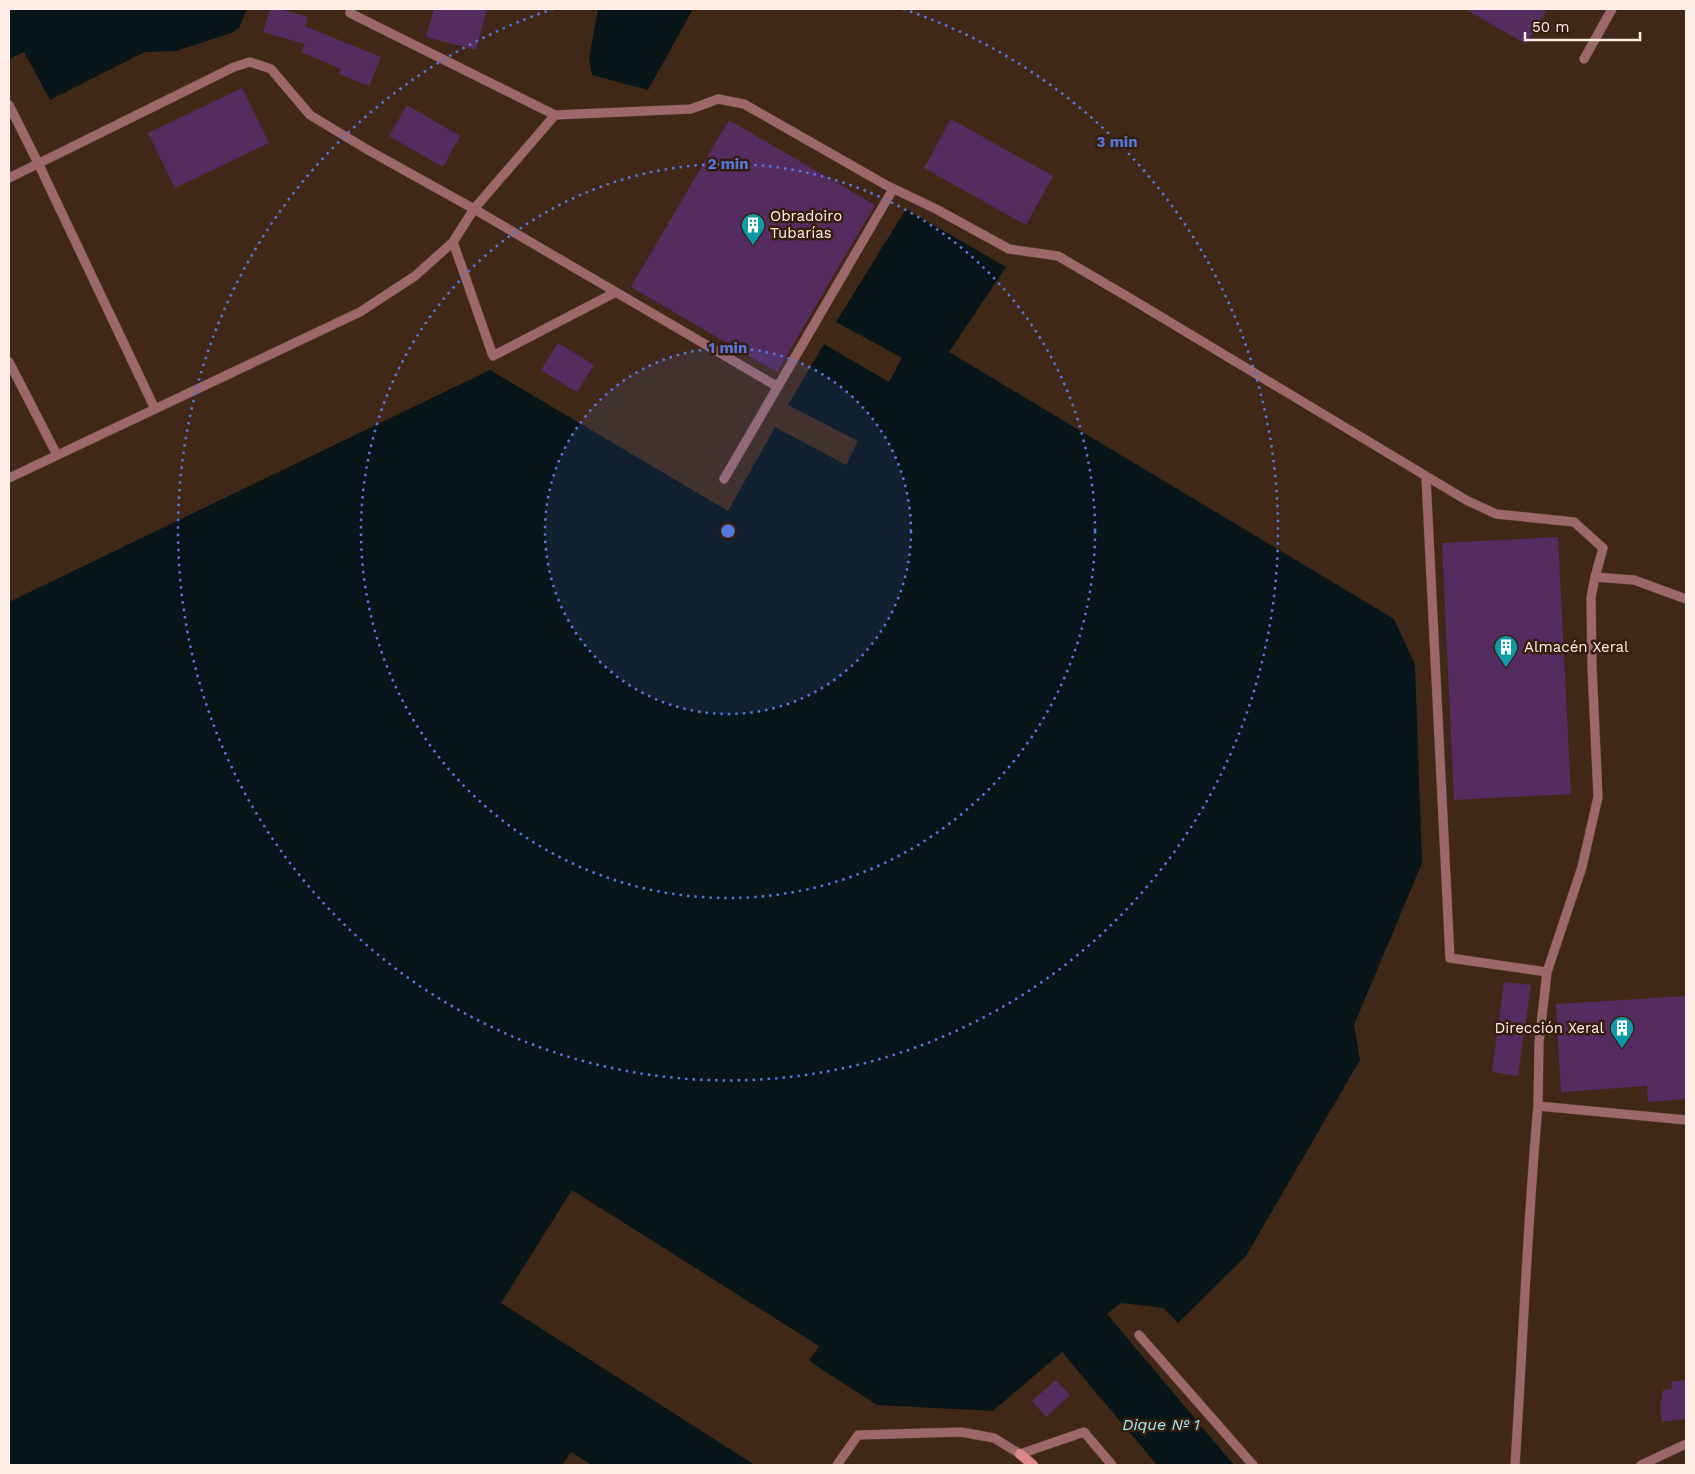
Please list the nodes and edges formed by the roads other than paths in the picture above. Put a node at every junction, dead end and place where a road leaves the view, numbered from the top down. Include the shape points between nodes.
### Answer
1 (352, 9) edge
2 (1612, 9) edge
3 (1584, 59) dead end
4 (9, 105) edge
5 (555, 115) junction
6 (38, 163) junction
7 (9, 178) edge
8 (893, 189) junction
9 (474, 209) junction
10 (454, 242) junction
11 (616, 292) junction
12 (9, 362) edge
13 (778, 387) junction
14 (155, 409) junction
15 (57, 455) junction
16 (1426, 477) junction
17 (9, 478) edge
18 (724, 479) dead end
19 (1595, 577) junction
20 (1686, 599) edge
21 (1547, 972) junction
22 (1538, 1106) junction
23 (1686, 1120) edge
24 (1139, 1334) dead end
25 (1686, 1444) edge
26 (1020, 1454) junction
27 (837, 1465) edge
28 (1033, 1465) edge
29 (1112, 1465) edge
30 (1253, 1465) edge
31 (1516, 1465) edge
32 (1641, 1465) edge

1 - 5 lane via 350,13
2 - 3 lane
4 - 6 lane
5 - 8 lane via 691,109 718,99 744,104
5 - 9 lane
6 - 7 lane
6 - 9 lane via 250,62 271,69 310,115
6 - 14 lane
8 - 13 lane
8 - 16 lane via 1009,249 1058,256
9 - 10 lane
9 - 11 lane
10 - 11 lane via 493,356
10 - 14 lane via 415,276 360,312
11 - 13 lane
12 - 15 lane
13 - 18 lane
14 - 15 lane
15 - 17 lane
16 - 19 lane via 1496,514 1574,522 1603,548
16 - 21 lane via 1450,958
19 - 20 lane via 1634,580
19 - 21 lane via 1591,598 1598,797 1582,867
21 - 22 lane via 1539,1043
22 - 23 lane
22 - 31 lane
24 - 30 lane
25 - 32 lane
26 - 27 lane via 994,1438 961,1432 858,1435
26 - 28 street
26 - 29 lane via 1084,1432

